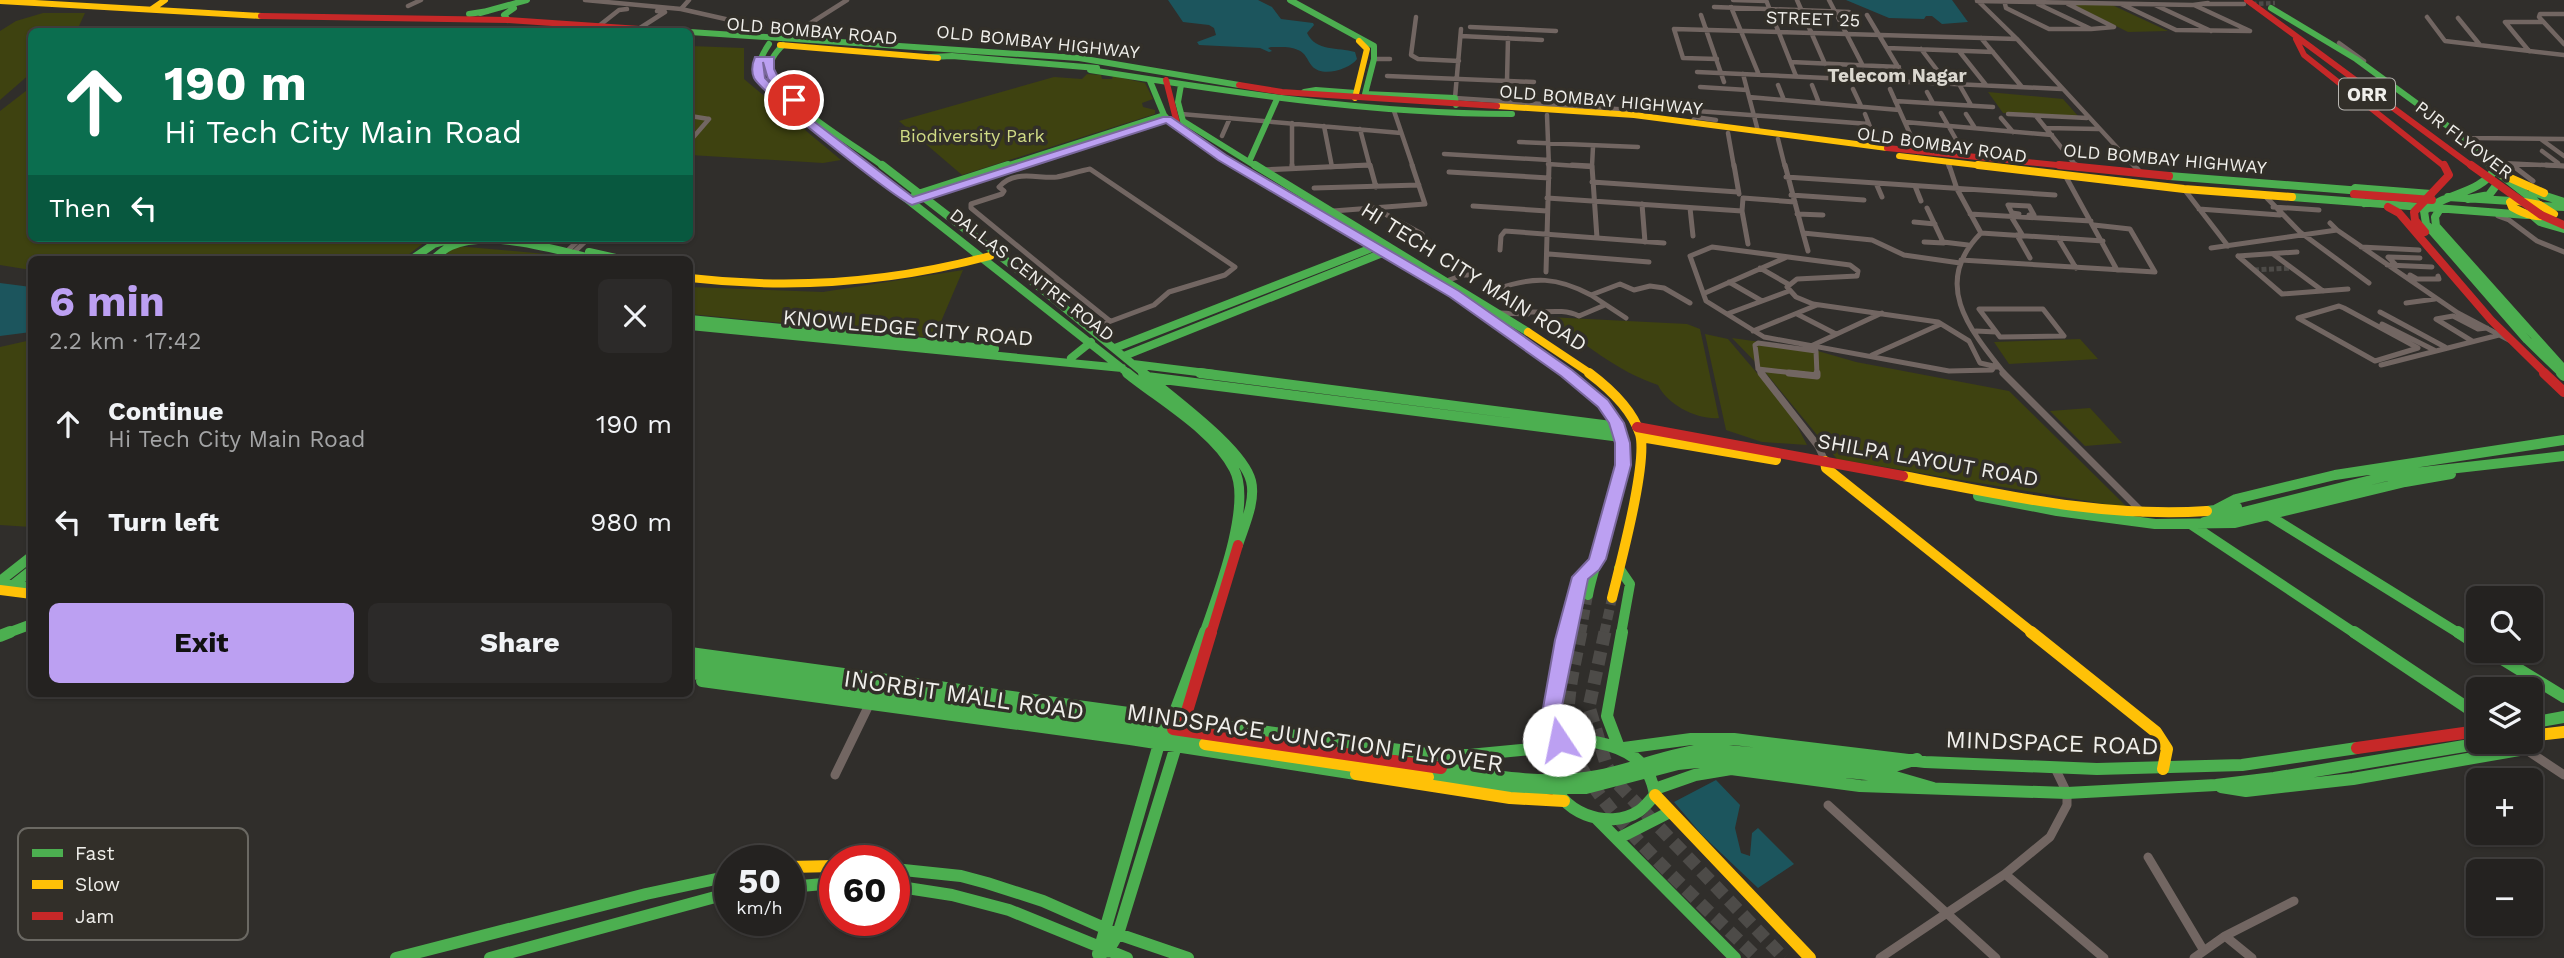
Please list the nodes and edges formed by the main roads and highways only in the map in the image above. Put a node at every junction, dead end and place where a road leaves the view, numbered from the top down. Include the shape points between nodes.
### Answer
1 (165, 0) edge
2 (527, 0) edge
3 (538, 0) edge
4 (1282, 0) edge
5 (1290, 0) edge
6 (2240, 0) edge
7 (2247, 0) edge
8 (2253, 0) edge
9 (2259, 0) edge
10 (17, 2) edge
11 (1, 3) edge
12 (514, 8) junction
13 (2272, 8) junction
14 (152, 9) junction
15 (470, 18) junction
16 (425, 19) junction
17 (508, 20) junction
18 (580, 28) edge
19 (640, 28) edge
20 (693, 33) edge
21 (693, 34) edge
22 (738, 37) junction
23 (2296, 39) junction
24 (785, 41) junction
25 (769, 44) junction
26 (900, 45) junction
27 (891, 53) junction
28 (931, 57) junction
29 (759, 59) junction
30 (771, 59) junction
31 (1159, 70) junction
32 (1138, 77) junction
33 (1152, 85) junction
34 (1181, 87) junction
35 (1266, 94) junction
36 (1355, 96) junction
37 (1277, 99) junction
38 (1456, 102) junction
39 (1522, 109) junction
40 (1166, 117) junction
41 (1881, 150) junction
42 (1921, 152) junction
43 (1944, 159) junction
44 (2453, 159) junction
45 (1249, 162) junction
46 (2501, 168) junction
47 (2510, 183) junction
48 (2495, 187) junction
49 (2353, 191) junction
50 (916, 197) junction
51 (2468, 199) junction
52 (1312, 200) junction
53 (2512, 201) junction
54 (2364, 203) junction
55 (2537, 203) junction
56 (2382, 205) junction
57 (2564, 205) edge
58 (2440, 209) junction
59 (2532, 216) junction
60 (2551, 216) junction
61 (2564, 223) edge
62 (441, 242) edge
63 (469, 242) edge
64 (469, 242) edge
65 (504, 242) edge
66 (965, 242) junction
67 (1381, 249) junction
68 (571, 251) junction
69 (416, 256) edge
70 (437, 256) edge
71 (587, 256) edge
72 (602, 256) edge
73 (990, 256) junction
74 (693, 276) edge
75 (693, 276) edge
76 (1489, 307) junction
77 (1479, 311) junction
78 (693, 319) edge
79 (693, 327) edge
80 (1091, 342) junction
81 (1115, 348) junction
82 (1072, 358) junction
83 (1124, 363) junction
84 (2564, 372) edge
85 (1147, 376) junction
86 (1231, 382) junction
87 (2564, 385) edge
88 (2564, 392) edge
89 (1204, 432) junction
90 (1620, 432) junction
91 (1639, 432) junction
92 (2564, 440) edge
93 (2564, 449) edge
94 (2439, 458) junction
95 (2564, 458) edge
96 (2419, 461) junction
97 (1826, 464) junction
98 (2459, 473) junction
99 (2441, 476) junction
100 (2344, 484) junction
101 (2075, 510) junction
102 (2215, 510) junction
103 (2268, 515) junction
104 (2204, 522) junction
105 (2192, 525) junction
106 (28, 559) edge
107 (1593, 566) junction
108 (1619, 568) junction
109 (28, 573) edge
110 (5, 574) edge
111 (0, 582) edge
112 (13, 585) junction
113 (28, 587) edge
114 (0, 590) edge
115 (28, 594) edge
116 (1588, 595) tunnel mouth
117 (1612, 598) tunnel mouth
118 (28, 626) edge
119 (0, 636) edge
120 (2466, 638) edge
121 (693, 653) edge
122 (1200, 659) junction
123 (693, 661) edge
124 (2508, 663) edge
125 (693, 673) edge
126 (693, 679) edge
127 (866, 688) junction
128 (963, 690) junction
129 (2564, 697) edge
130 (2466, 707) edge
131 (951, 714) junction
132 (1173, 717) junction
133 (2564, 718) edge
134 (1185, 719) junction
135 (2543, 721) edge
136 (2466, 732) edge
137 (2564, 732) edge
138 (2543, 734) edge
139 (1343, 742) junction
140 (1159, 744) junction
141 (1176, 746) junction
142 (2466, 746) edge
143 (1621, 747) junction
144 (1558, 750) junction
145 (2496, 754) edge
146 (1917, 759) junction
147 (2163, 769) junction
148 (1335, 771) junction
149 (1893, 772) junction
150 (2216, 785) junction
151 (1933, 788) junction
152 (1655, 792) junction
153 (1564, 801) junction
154 (1670, 812) junction
155 (1597, 819) junction
156 (1617, 839) junction
157 (910, 871) edge
158 (714, 878) edge
159 (687, 882) junction
160 (910, 888) edge
161 (714, 896) edge
162 (688, 902) junction
163 (1106, 927) junction
164 (1118, 934) junction
165 (1103, 949) junction
166 (1731, 957) edge
167 (396, 958) edge
168 (490, 958) edge
169 (1126, 958) edge
170 (1188, 958) edge
171 (1810, 958) edge

1 - 14 main road
2 - 15 main road
3 - 12 main road
4 - 36 main road via 1366,47
5 - 38 main road via 1374,46 1366,94
6 - 23 main road, ORR
7 - 61 main road, PJR FLYOVER via 2511,195
8 - 61 main road, PJR FLYOVER via 2521,197
9 - 13 main road, ORR
10 - 11 main road
10 - 14 main road, OLD BOMBAY HIGHWAY
10 - 15 main road via 322,23
12 - 15 main road
12 - 17 main road via 504,15
13 - 46 main road, ORR via 2487,164
13 - 84 main road via 2379,74 2490,157 2496,167 2494,177 2483,186 2428,205 2426,224 2526,341
14 - 16 main road, OLD BOMBAY HIGHWAY via 322,19
15 - 16 main road, OLD BOMBAY HIGHWAY
15 - 16 main road
15 - 17 main road, OLD BOMBAY HIGHWAY
15 - 18 main road
17 - 19 main road, OLD BOMBAY HIGHWAY
20 - 22 main road, OLD BOMBAY HIGHWAY
21 - 25 main road, OLD BOMBAY ROAD
22 - 24 main road, OLD BOMBAY HIGHWAY
22 - 52 main road via 1053,60 1154,73 1170,84 1171,116 1180,126 1292,194
23 - 44 main road, ORR
23 - 87 main road via 2305,55 2445,166 2446,184 2417,205 2415,220 2506,327
24 - 25 main road, OLD BOMBAY ROAD
24 - 26 main road, OLD BOMBAY HIGHWAY
24 - 27 main road, OLD BOMBAY ROAD
24 - 30 main road
25 - 29 main road
26 - 27 main road
26 - 31 main road, OLD BOMBAY HIGHWAY via 1079,58
27 - 28 main road, OLD BOMBAY ROAD
28 - 32 main road
28 - 39 main road via 1117,70 1308,99 1486,112
29 - 30 main road
29 - 50 main road, DALLAS CENTRE ROAD via 760,79 785,104
30 - 50 main road, DALLAS CENTRE ROAD via 773,79 794,100
31 - 32 main road
31 - 34 main road, OLD BOMBAY HIGHWAY
32 - 33 main road
33 - 34 main road via 1164,76
33 - 40 main road
34 - 35 main road, OLD BOMBAY HIGHWAY
34 - 35 main road
34 - 45 main road, HI TECH CITY MAIN ROAD via 1183,121
35 - 36 main road, OLD BOMBAY HIGHWAY
35 - 37 main road
36 - 38 main road, OLD BOMBAY HIGHWAY
37 - 39 main road via 1479,116
37 - 45 main road
38 - 39 main road, OLD BOMBAY HIGHWAY
39 - 41 main road, OLD BOMBAY ROAD
39 - 41 main road, OLD BOMBAY HIGHWAY via 1631,113
40 - 50 main road
40 - 67 main road, HI TECH CITY MAIN ROAD via 1222,158
41 - 42 main road, OLD BOMBAY HIGHWAY
41 - 43 main road
42 - 43 main road
42 - 49 main road, OLD BOMBAY HIGHWAY
43 - 54 main road, OLD BOMBAY ROAD via 2066,177
43 - 57 main road via 2260,187
44 - 48 main road, ORR
44 - 49 main road via 2470,183 2452,192
45 - 52 main road, HI TECH CITY MAIN ROAD
46 - 47 main road, ORR
46 - 57 main road
47 - 55 main road, ORR
47 - 57 main road
48 - 51 main road via 2489,195
48 - 53 main road, ORR
49 - 51 main road, OLD BOMBAY HIGHWAY
49 - 54 main road
50 - 66 main road, DALLAS CENTRE ROAD
50 - 73 main road, DALLAS CENTRE ROAD
51 - 53 main road, OLD BOMBAY HIGHWAY
52 - 76 main road, HI TECH CITY MAIN ROAD
53 - 55 main road, OLD BOMBAY HIGHWAY
53 - 59 main road via 2512,207
54 - 56 main road, OLD BOMBAY ROAD
55 - 57 main road
55 - 60 main road via 2552,209
56 - 58 main road, OLD BOMBAY ROAD
56 - 88 main road via 2399,213 2502,335
58 - 59 main road, OLD BOMBAY ROAD
58 - 84 main road via 2436,226
59 - 60 main road, OLD BOMBAY ROAD
59 - 61 main road via 2540,222
60 - 61 main road
62 - 69 main road
63 - 68 main road
64 - 70 main road via 450,246
65 - 68 main road
66 - 73 main road, DALLAS CENTRE ROAD
66 - 74 main road via 967,254 957,260 877,277 759,282
67 - 77 main road, HI TECH CITY MAIN ROAD
67 - 81 main road
67 - 83 main road
68 - 71 main road
68 - 72 main road
73 - 75 main road via 917,274 842,284 758,286
73 - 80 main road, DALLAS CENTRE ROAD
73 - 81 main road, DALLAS CENTRE ROAD
76 - 77 main road
76 - 91 main road, HI TECH CITY MAIN ROAD via 1590,373 1621,404
77 - 90 main road, HI TECH CITY MAIN ROAD via 1567,373 1603,404
78 - 82 main road, KNOWLEDGE CITY ROAD
79 - 83 main road, KNOWLEDGE CITY ROAD
80 - 82 main road
80 - 83 main road, DALLAS CENTRE ROAD
81 - 83 main road, DALLAS CENTRE ROAD
82 - 83 main road, KNOWLEDGE CITY ROAD
83 - 85 main road
83 - 86 main road
83 - 89 main road
85 - 86 main road
85 - 89 main road
86 - 90 main road
89 - 122 main road via 1237,473 1241,503
90 - 107 main road via 1623,465
91 - 97 main road, SHILPA LAYOUT ROAD
91 - 108 main road via 1639,468
92 - 94 main road
93 - 100 main road via 2375,472
94 - 96 main road
94 - 98 main road
95 - 98 main road
95 - 100 main road
96 - 99 main road
96 - 102 main road via 2334,475 2236,499
97 - 101 main road, SHILPA LAYOUT ROAD
97 - 147 main road via 2156,732 2169,752
98 - 99 main road
99 - 103 main road
100 - 102 main road
100 - 104 main road
101 - 102 main road, SHILPA LAYOUT ROAD via 2178,514
101 - 105 main road, SHILPA LAYOUT ROAD via 2155,524
103 - 104 main road via 2235,523
103 - 120 main road
104 - 105 main road, SHILPA LAYOUT ROAD
105 - 130 main road
106 - 110 main road
107 - 116 main road
107 - 144 main road via 1580,577 1564,640 1552,708 1558,713
108 - 117 main road
108 - 143 main road via 1630,584 1607,716
109 - 112 main road
110 - 111 main road
111 - 112 main road
112 - 113 main road
114 - 115 main road
118 - 119 main road
121 - 128 main road, INORBIT MALL ROAD
122 - 132 main road
122 - 134 main road
123 - 127 main road, MINDSPACE JUNCTION FLYOVER
124 - 129 main road
125 - 127 main road, MINDSPACE JUNCTION FLYOVER
126 - 131 main road, INORBIT MALL ROAD
127 - 149 main road, MINDSPACE JUNCTION FLYOVER via 1501,788 1586,788 1708,760
128 - 131 main road
128 - 132 main road, INORBIT MALL ROAD
131 - 140 main road, INORBIT MALL ROAD
132 - 134 main road, INORBIT MALL ROAD
133 - 135 main road
134 - 139 main road, INORBIT MALL ROAD
136 - 147 main road, MINDSPACE ROAD via 2277,761
137 - 138 main road
139 - 144 main road, INORBIT MALL ROAD via 1436,755
139 - 148 main road
140 - 141 main road, INORBIT MALL ROAD
140 - 163 main road
141 - 148 main road, INORBIT MALL ROAD
141 - 164 main road
142 - 150 main road, MINDSPACE ROAD
143 - 144 main road via 1595,742
143 - 146 main road, MINDSPACE ROAD via 1714,738
143 - 152 main road via 1645,764
144 - 153 main road via 1550,770 1552,783
145 - 150 main road via 2292,786 2246,791
146 - 147 main road, MINDSPACE ROAD
146 - 149 main road, MINDSPACE JUNCTION FLYOVER
148 - 153 main road, INORBIT MALL ROAD via 1510,798
149 - 151 main road, MINDSPACE JUNCTION FLYOVER
150 - 151 main road, MINDSPACE ROAD via 2067,793
151 - 152 main road, MINDSPACE ROAD via 1860,786 1731,769 1695,775
152 - 154 main road
152 - 155 main road via 1634,816
153 - 155 main road
154 - 156 main road
154 - 171 main road
155 - 156 main road
156 - 166 main road
157 - 163 main road via 974,880
158 - 159 main road
159 - 162 main road
159 - 167 main road
160 - 165 main road via 1009,910
161 - 162 main road
162 - 168 main road
163 - 164 main road
163 - 165 main road
164 - 165 main road
164 - 170 main road
165 - 169 main road

